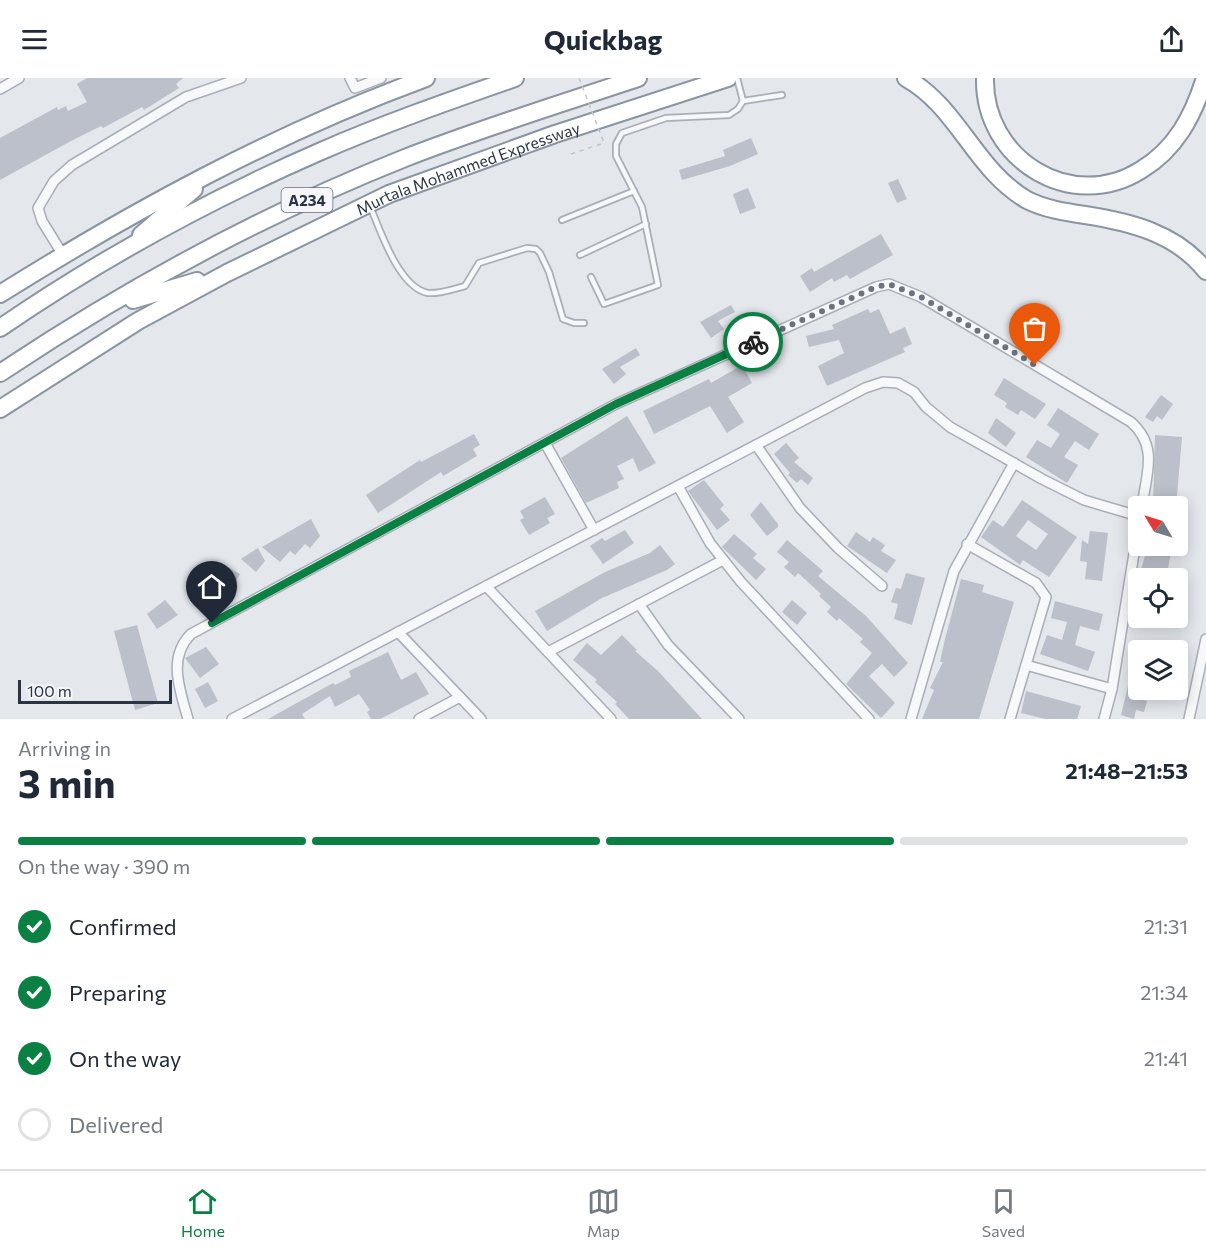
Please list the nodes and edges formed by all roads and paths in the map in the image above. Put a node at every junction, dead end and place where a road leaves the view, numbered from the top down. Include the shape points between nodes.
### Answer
1 (18, 78) edge
2 (241, 78) edge
3 (350, 78) edge
4 (381, 78) edge
5 (426, 78) edge
6 (515, 78) edge
7 (579, 78) edge
8 (638, 78) edge
9 (728, 78) edge
10 (737, 78) edge
11 (906, 78) edge
12 (985, 78) edge
13 (1205, 78) edge
14 (0, 89) edge
15 (782, 95) dead end
16 (743, 101) junction
17 (571, 154) dead end
18 (217, 168) junction
19 (634, 191) junction
20 (369, 203) junction
21 (562, 220) dead end
22 (646, 224) junction
23 (119, 254) junction
24 (63, 255) junction
25 (580, 255) dead end
26 (1206, 271) edge
27 (227, 273) junction
28 (591, 277) dead end
29 (0, 294) edge
30 (103, 309) junction
31 (584, 323) dead end
32 (0, 328) edge
33 (0, 373) edge
34 (0, 409) edge
35 (545, 442) junction
36 (756, 445) junction
37 (1014, 463) junction
38 (678, 486) junction
39 (1143, 496) edge
40 (1128, 513) edge
41 (594, 530) junction
42 (967, 543) junction
43 (1134, 556) edge
44 (723, 560) junction
45 (486, 586) junction
46 (882, 586) dead end
47 (639, 604) junction
48 (398, 632) junction
49 (1206, 639) edge
50 (548, 652) junction
51 (1026, 665) junction
52 (1112, 689) junction
53 (460, 697) junction
54 (188, 719) edge
55 (232, 719) edge
56 (419, 719) edge
57 (481, 719) edge
58 (611, 719) edge
59 (739, 719) edge
60 (869, 719) edge
61 (911, 719) edge
62 (1010, 719) edge
63 (1104, 719) edge
64 (1189, 719) edge

1 - 14 street
2 - 24 street via 186,97 110,141 54,180 38,208
3 - 4 street via 355,88
5 - 18 highway via 294,130
6 - 23 highway, A234 via 406,116 317,153
7 - 17 path, bridge via 603,143
8 - 30 highway, Murtala Mohammed Expressway / A234 via 406,158 319,195 214,247
9 - 20 highway, Murtala Mohammed Expressway via 555,134
10 - 16 lane
11 - 26 highway via 933,97 986,167 1007,188 1057,211 1131,223 1156,232 1183,248
12 - 13 highway via 989,114 1015,157 1063,182 1088,185 1116,181 1140,171 1164,153 1182,132
15 - 16 lane
16 - 19 lane via 729,115 666,118 621,133 616,156
18 - 23 highway
18 - 24 highway
19 - 21 lane
19 - 22 lane
20 - 27 highway, Murtala Mohammed Expressway
20 - 31 lane via 402,274 416,288 427,293 465,286 479,263 527,248 536,249 549,272 563,319
22 - 25 lane
22 - 28 lane via 657,286 604,304
23 - 32 highway, A234
24 - 29 highway
27 - 30 highway
27 - 34 highway, Murtala Mohammed Expressway via 92,349
30 - 33 highway, Murtala Mohammed Expressway / A234
35 - 39 street via 616,404 889,284 921,297 1131,422 1144,433 1148,445
35 - 41 street
35 - 54 street via 191,634 178,652 176,665
36 - 37 street via 865,387 898,383 914,392 950,427
36 - 38 street
36 - 46 street via 800,508
37 - 40 street via 1084,500
37 - 42 street
38 - 41 street
38 - 44 street
41 - 45 street
42 - 51 street via 1036,583 1046,597
42 - 61 street via 954,571
43 - 52 street
44 - 47 street
44 - 60 street
45 - 48 street
45 - 50 street
47 - 50 street
47 - 59 street via 668,645
48 - 53 street
48 - 55 street
49 - 64 street
50 - 58 street
51 - 52 street
51 - 62 street
52 - 63 street
53 - 56 street
53 - 57 street

